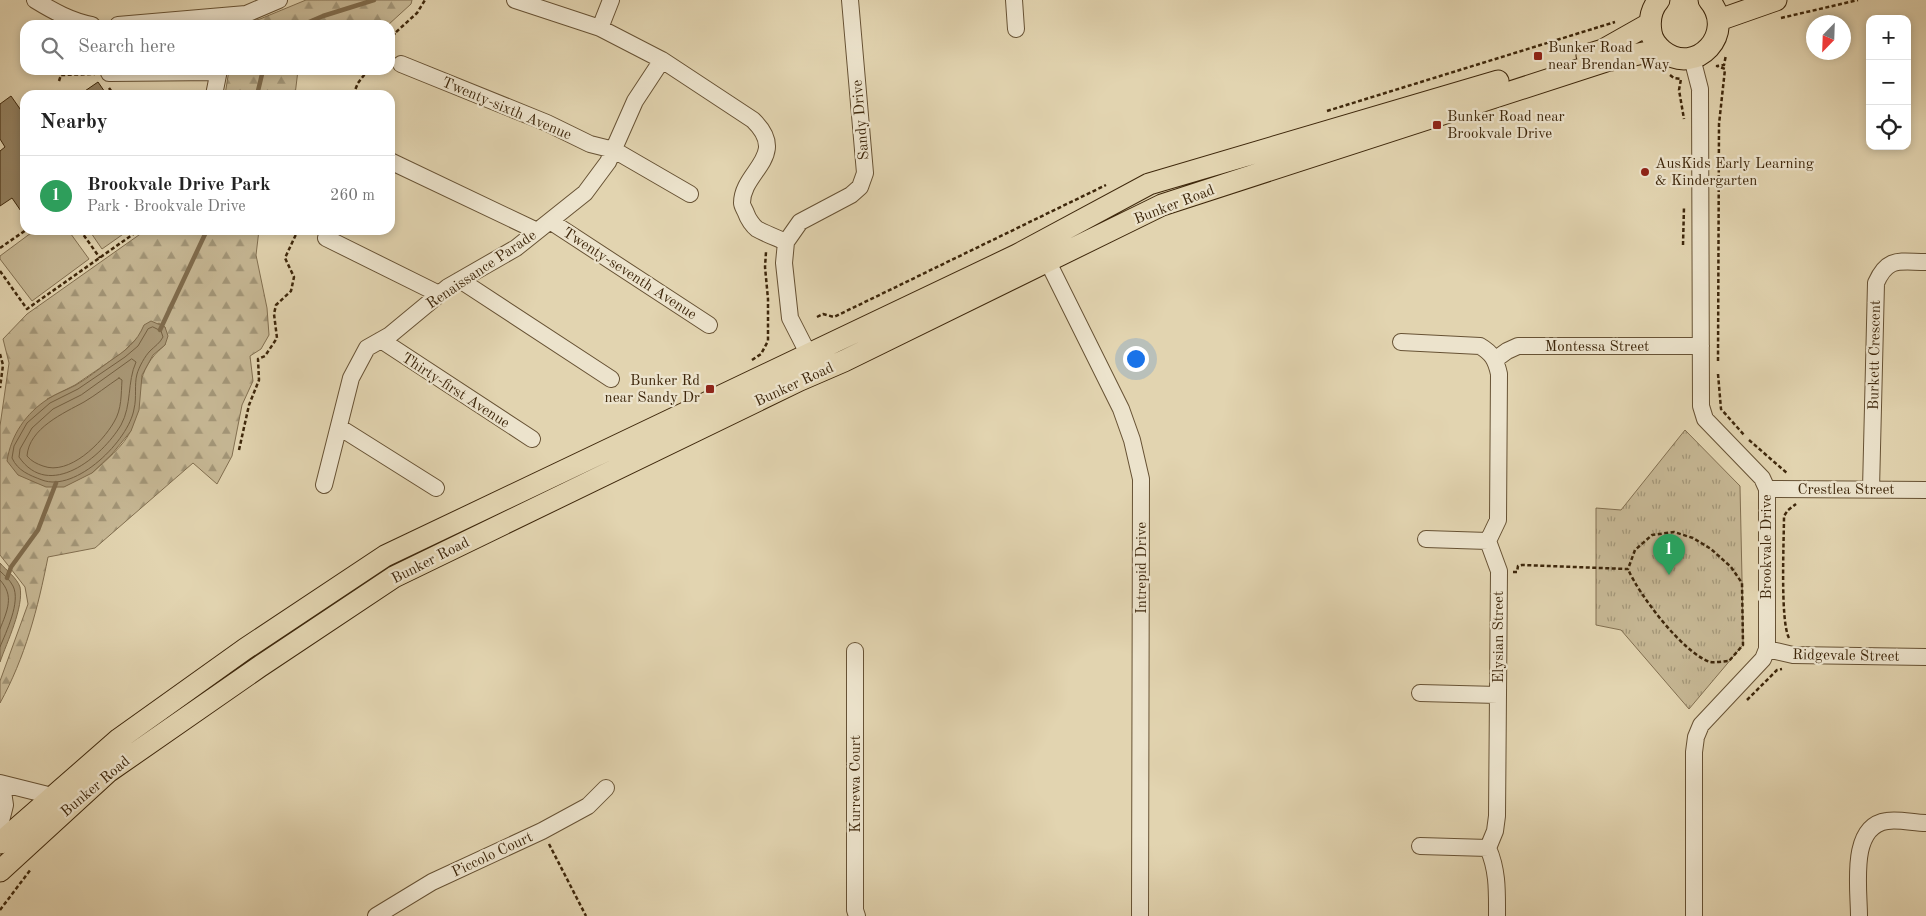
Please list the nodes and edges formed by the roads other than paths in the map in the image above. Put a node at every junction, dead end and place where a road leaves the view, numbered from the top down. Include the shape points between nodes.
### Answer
1 (35, 0) edge
2 (279, 0) edge
3 (515, 0) edge
4 (611, 0) edge
5 (850, 0) edge
6 (1014, 0) edge
7 (1659, 0) edge
8 (1709, 0) edge
9 (1775, 10) edge
10 (73, 20) edge
11 (227, 20) edge
12 (1719, 20) junction
13 (1649, 24) junction
14 (600, 28) junction
15 (1016, 29) dead end
16 (1692, 58) junction
17 (662, 60) junction
18 (401, 64) dead end
19 (1667, 64) junction
20 (218, 75) edge
21 (215, 90) edge
22 (614, 150) junction
23 (395, 163) edge
24 (690, 194) dead end
25 (550, 221) junction
26 (537, 232) junction
27 (326, 238) dead end
28 (786, 242) junction
29 (1043, 251) junction
30 (1926, 262) edge
31 (460, 280) junction
32 (439, 294) junction
33 (709, 325) dead end
34 (381, 340) junction
35 (1401, 342) dead end
36 (1701, 346) junction
37 (807, 353) junction
38 (1496, 359) junction
39 (818, 372) junction
40 (611, 379) dead end
41 (339, 427) junction
42 (532, 439) dead end
43 (324, 486) dead end
44 (436, 488) dead end
45 (1767, 489) junction
46 (1871, 489) junction
47 (1926, 490) edge
48 (1426, 539) dead end
49 (1488, 541) junction
50 (385, 556) junction
51 (394, 577) junction
52 (1767, 649) junction
53 (855, 651) dead end
54 (1926, 656) edge
55 (1420, 693) dead end
56 (1498, 695) junction
57 (1, 784) edge
58 (606, 788) dead end
59 (52, 796) junction
60 (1926, 823) edge
61 (0, 825) edge
62 (0, 844) edge
63 (1420, 846) dead end
64 (1488, 848) junction
65 (0, 871) edge
66 (376, 916) edge
67 (857, 916) edge
68 (1140, 916) edge
69 (1497, 916) edge
70 (1694, 916) edge
71 (1859, 916) edge

1 - 10 street
2 - 11 street
3 - 14 street
4 - 14 street
5 - 28 street, Sandy Drive via 865,173 860,187 851,195 800,222
6 - 15 street
7 - 13 main road
8 - 12 main road
9 - 12 main road
12 - 16 main road via 1715,40 1709,48
13 - 19 main road
13 - 29 main road, Bunker Road via 1603,50 1149,184
14 - 17 street
16 - 19 main road, Bunker Road via 1675,57
16 - 36 street, Brookvale Drive via 1700,89
17 - 22 street, Renaissance Parade via 635,101
17 - 28 street via 761,127 767,142 764,161 747,184 742,203 756,228
18 - 22 street, Twenty-sixth Avenue via 590,144
19 - 29 main road, Bunker Road via 1648,52 1606,61 1162,205
20 - 21 street
22 - 24 street, Twenty-sixth Avenue
22 - 25 street, Renaissance Parade via 585,193
23 - 26 street
25 - 26 street, Renaissance Parade
25 - 33 street, Twenty-seventh Avenue
26 - 31 street, Renaissance Parade
27 - 32 street
28 - 37 street via 784,263 790,318
29 - 37 main road, Bunker Road via 973,276
29 - 39 main road, Bunker Road via 1027,272
29 - 68 street, Intrepid Drive via 1121,409 1141,479
30 - 46 street, Burkett Crescent via 1893,262 1882,270 1876,283
31 - 32 street, Renaissance Parade
31 - 40 street
32 - 34 street, Renaissance Parade
34 - 41 street, Renaissance Parade via 367,348 351,378
34 - 42 street, Thirty-first Avenue
35 - 38 street via 1480,346
36 - 38 street, Montessa Street via 1518,346
36 - 45 street, Brookvale Drive via 1701,406 1705,419 1762,478
37 - 39 street
37 - 50 main road, Bunker Road
38 - 49 street via 1499,374 1498,520
39 - 51 main road, Bunker Road
41 - 43 street, Renaissance Parade
41 - 44 street
45 - 46 street, Crestlea Street
45 - 52 street, Brookvale Drive
46 - 47 street, Crestlea Street
48 - 49 street
49 - 56 street, Elysian Street via 1499,570
50 - 51 main road
50 - 59 main road, Bunker Road via 245,649 119,739
51 - 65 main road, Bunker Road via 108,772
52 - 54 street, Ridgevale Street via 1793,655
52 - 70 street via 1763,659 1701,724 1696,737
53 - 67 street, Kurrewa Court
55 - 56 street
56 - 64 street, Elysian Street via 1497,816
57 - 59 street
57 - 61 street via 5,805
58 - 66 street, Piccolo Court via 588,806 432,882
59 - 62 main road, Bunker Road
60 - 71 street via 1886,821 1871,827 1862,840 1859,857
63 - 64 street
64 - 69 street via 1497,878

